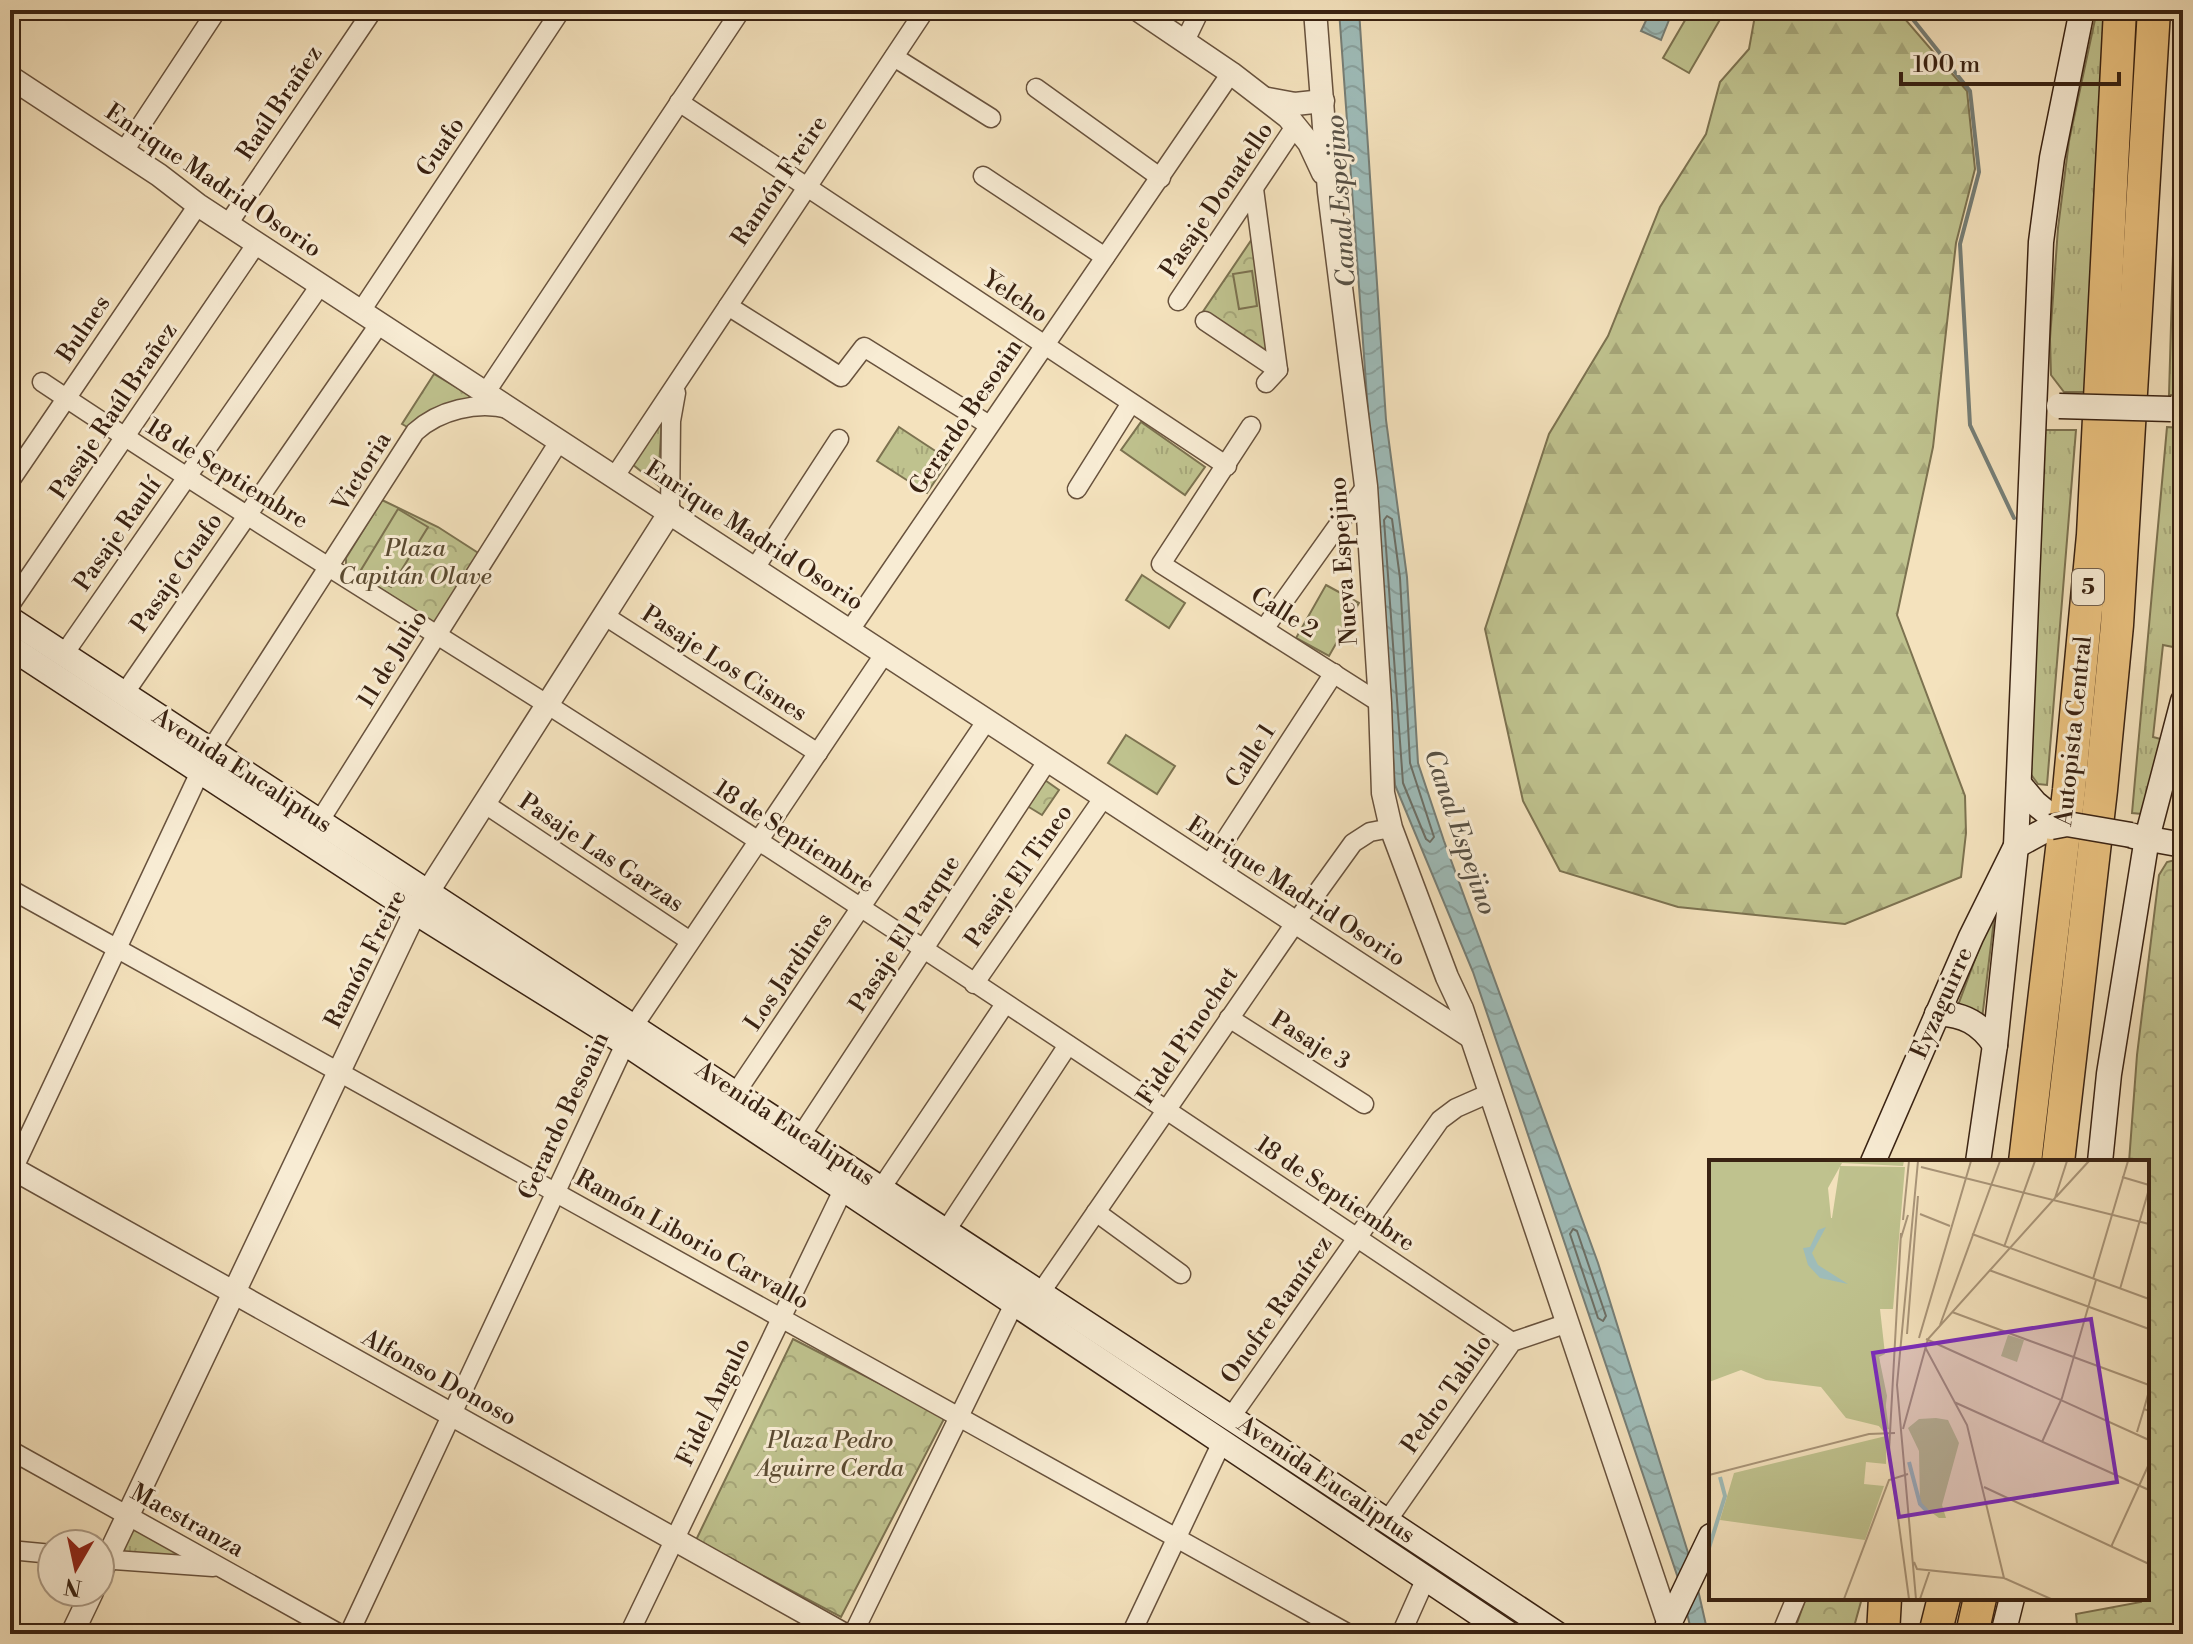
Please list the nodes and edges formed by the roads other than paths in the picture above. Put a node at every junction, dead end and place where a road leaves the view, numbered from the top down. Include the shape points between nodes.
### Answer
1 (373, 10) edge
2 (561, 10) edge
3 (741, 10) edge
4 (925, 10) edge
5 (1138, 10) edge
6 (1200, 10) edge
7 (1315, 10) edge
8 (2082, 10) edge
9 (2120, 10) edge
10 (2154, 10) edge
11 (209, 13) edge
12 (1185, 41) junction
13 (894, 57) junction
14 (1231, 73) junction
15 (10, 77) edge
16 (1036, 88) dead end
17 (1267, 99) junction
18 (679, 102) junction
19 (1324, 107) junction
20 (991, 118) dead end
21 (1296, 125) junction
22 (124, 151) junction
23 (983, 176) dead end
24 (1161, 178) junction
25 (807, 188) junction
26 (1254, 189) junction
27 (1329, 192) junction
28 (198, 205) junction
29 (228, 224) junction
30 (257, 243) junction
31 (1105, 257) junction
32 (321, 284) junction
33 (1178, 301) dead end
34 (728, 306) junction
35 (370, 317) junction
36 (1205, 321) dead end
37 (1044, 345) junction
38 (42, 382) dead end
39 (678, 382) junction
40 (486, 392) junction
41 (66, 398) junction
42 (1131, 403) junction
43 (2033, 405) junction
44 (2179, 409) edge
45 (518, 413) junction
46 (989, 425) junction
47 (1251, 426) dead end
48 (125, 437) junction
49 (839, 439) dead end
50 (560, 440) junction
51 (1227, 466) junction
52 (615, 476) junction
53 (187, 477) junction
54 (10, 481) edge
55 (1366, 486) junction
56 (1077, 489) dead end
57 (670, 512) junction
58 (246, 516) junction
59 (331, 567) junction
60 (755, 568) junction
61 (10, 605) edge
62 (605, 616) junction
63 (10, 619) edge
64 (1264, 629) junction
65 (850, 630) junction
66 (436, 636) junction
67 (10, 647) edge
68 (885, 653) junction
69 (64, 654) junction
70 (1334, 673) junction
71 (124, 694) junction
72 (2183, 701) edge
73 (1380, 703) junction
74 (548, 706) junction
75 (987, 720) junction
76 (152, 726) junction
77 (2021, 730) junction
78 (818, 753) junction
79 (1048, 760) junction
80 (205, 762) junction
81 (2019, 784) junction
82 (1104, 797) junction
83 (485, 804) junction
84 (2155, 804) junction
85 (319, 822) junction
86 (2057, 823) junction
87 (1391, 828) junction
88 (2139, 836) junction
89 (758, 842) junction
90 (2183, 844) edge
91 (2016, 846) junction
92 (1209, 865) junction
93 (10, 889) edge
94 (422, 902) junction
95 (861, 910) junction
96 (1296, 922) junction
97 (1971, 937) junction
98 (690, 941) junction
99 (117, 948) junction
100 (923, 950) junction
101 (1447, 977) junction
102 (974, 984) junction
103 (1005, 1004) junction
104 (1937, 1014) junction
105 (1229, 1018) junction
106 (1446, 1021) junction
107 (629, 1035) junction
108 (1471, 1037) junction
109 (1068, 1045) junction
110 (1995, 1045) junction
111 (339, 1072) junction
112 (737, 1091) junction
113 (1490, 1093) junction
114 (1364, 1104) dead end
115 (1167, 1110) junction
116 (802, 1134) junction
117 (1874, 1160) edge
118 (1978, 1160) edge
119 (2025, 1160) edge
120 (2058, 1160) edge
121 (2100, 1160) edge
122 (11, 1170) edge
123 (882, 1187) junction
124 (843, 1190) junction
125 (556, 1191) junction
126 (1096, 1212) junction
127 (947, 1229) junction
128 (1357, 1238) junction
129 (1181, 1274) dead end
130 (234, 1292) junction
131 (1041, 1292) junction
132 (1014, 1304) junction
133 (782, 1317) junction
134 (1568, 1323) junction
135 (1512, 1342) junction
136 (452, 1414) junction
137 (959, 1416) junction
138 (1231, 1417) junction
139 (1222, 1442) junction
140 (10, 1450) edge
141 (127, 1515) junction
142 (1387, 1521) junction
143 (116, 1537) edge
144 (674, 1539) junction
145 (1176, 1539) junction
146 (1709, 1541) edge
147 (10, 1550) edge
148 (36, 1552) edge
149 (116, 1564) edge
150 (220, 1567) junction
151 (1426, 1578) junction
152 (1795, 1600) edge
153 (1876, 1600) edge
154 (1885, 1600) edge
155 (1944, 1600) edge
156 (1980, 1600) edge
157 (2012, 1600) edge
158 (84, 1608) edge
159 (1670, 1622) edge
160 (72, 1634) edge
161 (340, 1634) edge
162 (349, 1634) edge
163 (629, 1634) edge
164 (843, 1634) edge
165 (853, 1634) edge
166 (1131, 1634) edge
167 (1349, 1634) edge
168 (1401, 1634) edge
169 (1509, 1634) edge
170 (1557, 1634) edge
171 (1781, 1634) edge
172 (1867, 1634) edge
173 (1883, 1634) edge
174 (1935, 1634) edge
175 (1972, 1634) edge
176 (2003, 1634) edge

1 - 29 street, Raúl Brañez
2 - 35 street, Guafo
3 - 18 street
4 - 13 street, Ramón Freire
5 - 12 street
6 - 12 street
7 - 19 street, Nueva Espejino
8 - 43 main road via 2047,187
9 - 119 highway, Autopista Central / 5 via 2090,567
10 - 120 highway, Autopista Central / 5 via 2117,625
11 - 22 street
12 - 14 street
13 - 20 street
13 - 25 street, Ramón Freire
14 - 17 street
14 - 24 street, Gerardo Besoain
15 - 22 street, Enrique Madrid Osorio
16 - 24 street
17 - 19 street
17 - 21 street
18 - 25 street, Yelcho
18 - 40 street
19 - 21 street via 1316,118
19 - 27 street, Nueva Espejino
21 - 26 street, Pasaje Donatello
21 - 27 street via 1315,154
22 - 28 street, Enrique Madrid Osorio
23 - 31 street
24 - 31 street, Gerardo Besoain
25 - 34 street, Ramón Freire
25 - 37 street, Yelcho
26 - 33 street, Pasaje Donatello
26 - 36 street via 1272,377
27 - 55 street, Nueva Espejino
28 - 29 street, Enrique Madrid Osorio
28 - 41 street, Bulnes
29 - 30 street, Enrique Madrid Osorio
30 - 32 street, Enrique Madrid Osorio
30 - 48 street, Pasaje Raúl Brañez
31 - 37 street, Gerardo Besoain
32 - 35 street, Enrique Madrid Osorio
32 - 53 street, Pasaje Raulí
34 - 39 street, Ramón Freire
34 - 46 street via 841,377 864,347
35 - 40 street, Enrique Madrid Osorio
35 - 58 street, Pasaje Guafo
37 - 42 street, Yelcho
37 - 46 street, Gerardo Besoain
38 - 41 street, 18 de Septiembre
39 - 52 street, Ramón Freire
39 - 57 street, Ramón Freire via 671,421
40 - 45 street, Enrique Madrid Osorio
41 - 48 street, 18 de Septiembre
41 - 54 street, Bulnes
42 - 51 street, Yelcho
42 - 56 street
43 - 44 main road, bridge
43 - 77 main road
45 - 50 street, Enrique Madrid Osorio
45 - 59 street, Victoria via 506,407 475,408 445,413 424,424
46 - 65 street, Gerardo Besoain
47 - 51 street
48 - 53 street, 18 de Septiembre
48 - 61 street, Pasaje Raúl Brañez
49 - 60 street
50 - 52 street, Enrique Madrid Osorio
50 - 66 street, 11 de Julio
51 - 64 street, Calle 2 via 1161,564
52 - 57 street, Enrique Madrid Osorio
53 - 58 street, 18 de Septiembre
53 - 69 street, Pasaje Raulí
55 - 64 street
55 - 73 street, Nueva Espejino
57 - 60 street, Enrique Madrid Osorio
57 - 62 street, Ramón Freire
58 - 59 street, 18 de Septiembre
58 - 71 street, Pasaje Guafo
59 - 66 street, 18 de Septiembre
59 - 80 street, Victoria
60 - 65 street, Enrique Madrid Osorio
62 - 74 street, Ramón Freire
62 - 78 street, Pasaje Los Cisnes
63 - 69 main road, Avenida Eucaliptus
64 - 70 street, Calle 2
65 - 68 street, Enrique Madrid Osorio
66 - 74 street, 18 de Septiembre
66 - 85 street, 11 de Julio
67 - 76 main road, Avenida Eucaliptus
68 - 75 street, Enrique Madrid Osorio
68 - 78 street, Gerardo Besoain
69 - 71 main road, Avenida Eucaliptus
70 - 73 street, Calle 2
70 - 92 street, Calle 1
71 - 76 main road, Avenida Eucaliptus
72 - 84 main road
73 - 87 street, Nueva Espejino via 1383,793
74 - 83 street, Ramón Freire
74 - 89 street, 18 de Septiembre
75 - 79 street, Enrique Madrid Osorio
75 - 95 street, Los Jardines
76 - 80 main road, Avenida Eucaliptus
77 - 81 main road
77 - 97 main road via 2000,838
78 - 89 street, Gerardo Besoain
79 - 82 street, Enrique Madrid Osorio
79 - 100 street, Pasaje El Parque
80 - 85 main road, Avenida Eucaliptus
80 - 94 main road, Avenida Eucaliptus
80 - 99 street, Victoria
81 - 86 main road
81 - 91 main road
82 - 92 street, Enrique Madrid Osorio
82 - 102 street, Pasaje El Tineo
83 - 94 street, Ramón Freire
83 - 98 street, Pasaje Las Garzas
84 - 88 main road
84 - 90 main road via 2164,827
85 - 94 main road, Avenida Eucaliptus
86 - 88 main road, bridge
86 - 91 main road
87 - 96 street, Fidel Pinochet via 1353,843
87 - 101 street, Nueva Espejino
88 - 90 main road
88 - 121 main road
89 - 95 street, 18 de Septiembre
89 - 98 street, Gerardo Besoain
91 - 97 main road, Eyzaguirre
91 - 110 main road
92 - 96 street, Enrique Madrid Osorio
93 - 99 street, Ramón Liborio Carvallo
94 - 107 main road, Avenida Eucaliptus
94 - 111 street, Ramón Freire
95 - 100 street, 18 de Septiembre
95 - 112 street, Los Jardines
96 - 105 street, Fidel Pinochet
96 - 106 street, Enrique Madrid Osorio
97 - 104 main road, Eyzaguirre
98 - 107 street, Gerardo Besoain
99 - 111 street, Ramón Liborio Carvallo
99 - 122 street, Victoria
100 - 102 street, 18 de Septiembre
100 - 116 street, Pasaje El Parque
101 - 106 street
101 - 108 street, Nueva Espejino
102 - 103 street, 18 de Septiembre
103 - 109 street, 18 de Septiembre
103 - 123 street
104 - 110 main road via 1971,1021
104 - 117 main road, Eyzaguirre
105 - 114 street, Pasaje 3
105 - 115 street, Fidel Pinochet
106 - 108 street, Enrique Madrid Osorio
107 - 112 main road, Avenida Eucaliptus
107 - 124 main road, Avenida Eucaliptus
107 - 125 street, Gerardo Besoain
108 - 113 street, Nueva Espejino
109 - 115 street, 18 de Septiembre
109 - 127 street
110 - 118 main road
111 - 125 street, Ramón Liborio Carvallo
111 - 130 street, Ramón Freire
112 - 116 main road, Avenida Eucaliptus
113 - 128 street, Onofre Ramírez via 1440,1120
113 - 134 street
115 - 126 street, Fidel Pinochet
115 - 128 street, 18 de Septiembre
116 - 123 main road, Avenida Eucaliptus
122 - 130 street, Alfonso Donoso
123 - 127 main road, Avenida Eucaliptus
124 - 132 main road, Avenida Eucaliptus
124 - 133 street, Fidel Angulo
125 - 133 street, Ramón Liborio Carvallo
125 - 136 street, Gerardo Besoain
126 - 129 street
126 - 131 street, Fidel Pinochet
127 - 131 main road, Avenida Eucaliptus
128 - 135 street, 18 de Septiembre
128 - 138 street, Onofre Ramírez
130 - 136 street, Alfonso Donoso
130 - 141 street, Ramón Freire
131 - 138 main road, Avenida Eucaliptus
132 - 137 street
132 - 139 main road, Avenida Eucaliptus
133 - 137 street, Ramón Liborio Carvallo
133 - 144 street, Fidel Angulo
134 - 135 street, Pedro Tabilo
134 - 159 street
135 - 142 street, Pedro Tabilo
136 - 144 street, Alfonso Donoso
136 - 162 street, Gerardo Besoain
137 - 145 street, Ramón Liborio Carvallo
137 - 165 street
138 - 142 main road, Avenida Eucaliptus
139 - 145 street
139 - 151 main road, Avenida Eucaliptus
140 - 141 street, Maestranza
141 - 143 street, Ramón Freire
141 - 150 street, Maestranza
142 - 170 main road, Avenida Eucaliptus
144 - 163 street, Fidel Angulo
144 - 164 street, Alfonso Donoso
145 - 166 street
145 - 167 street, Ramón Liborio Carvallo
146 - 159 main road
147 - 148 street
149 - 150 street
150 - 161 street, Maestranza
151 - 168 street
151 - 169 main road, Avenida Eucaliptus
152 - 171 street
153 - 172 main road
154 - 173 highway
155 - 174 highway
156 - 175 highway
157 - 176 main road
158 - 160 street

